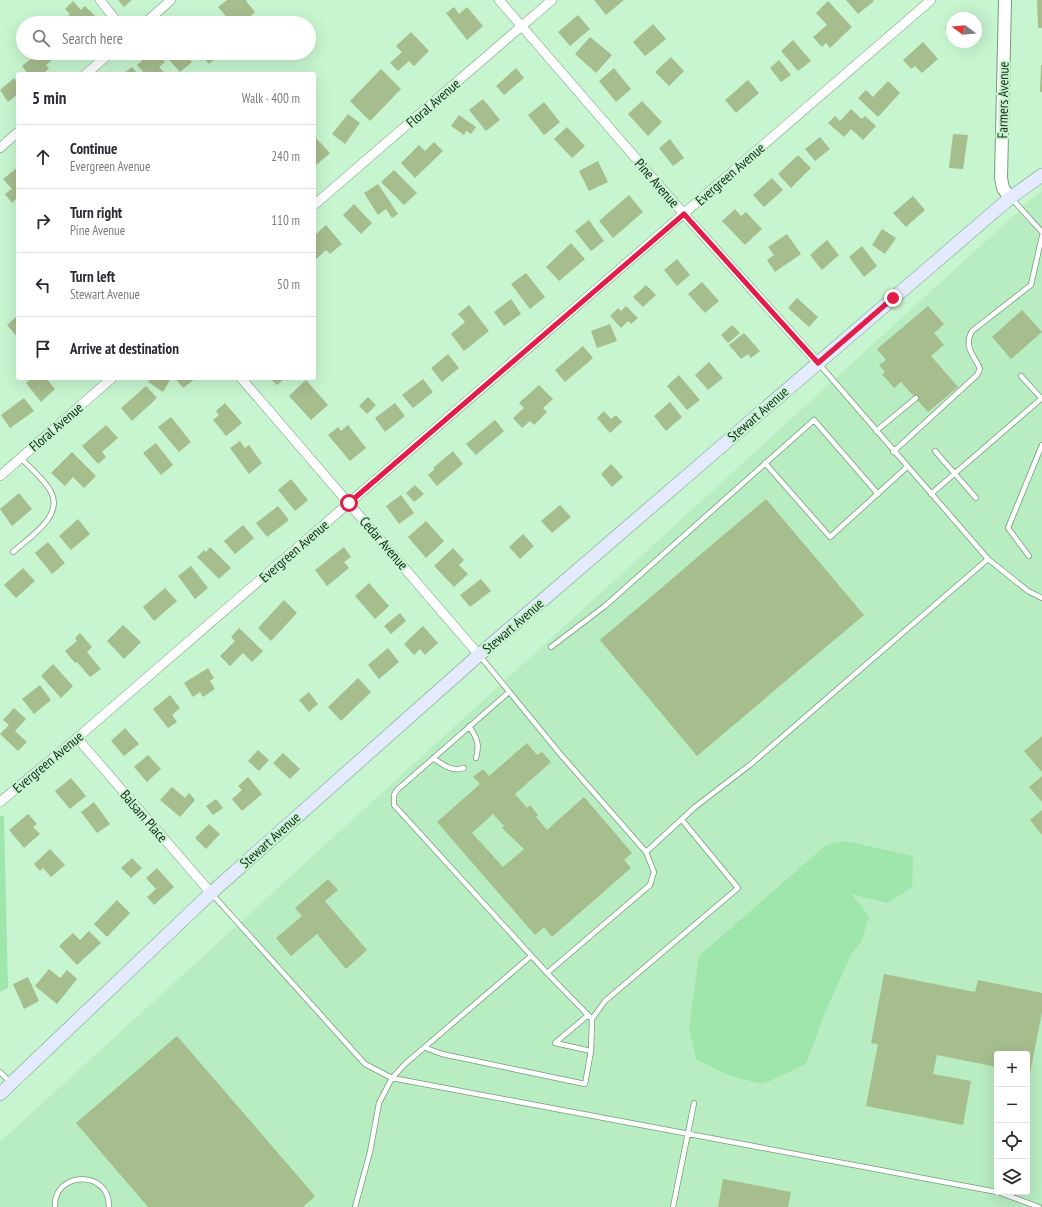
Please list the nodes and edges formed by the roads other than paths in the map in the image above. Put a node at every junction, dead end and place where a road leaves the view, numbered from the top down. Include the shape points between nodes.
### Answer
1 (100, 0) edge
2 (172, 0) edge
3 (499, 0) edge
4 (552, 0) edge
5 (932, 0) edge
6 (1004, 0) edge
7 (113, 16) edge
8 (153, 16) edge
9 (521, 26) junction
10 (102, 60) edge
11 (88, 72) edge
12 (16, 134) edge
13 (0, 148) edge
14 (1042, 176) edge
15 (1010, 198) junction
16 (316, 203) edge
17 (684, 214) junction
18 (1042, 232) edge
19 (1042, 236) edge
20 (818, 363) junction
21 (1021, 376) dead end
22 (110, 380) edge
23 (242, 380) edge
24 (916, 398) dead end
25 (1042, 398) edge
26 (876, 430) junction
27 (1042, 445) edge
28 (935, 450) dead end
29 (893, 452) junction
30 (21, 458) junction
31 (765, 463) junction
32 (908, 467) junction
33 (955, 473) junction
34 (0, 476) edge
35 (878, 494) junction
36 (931, 494) junction
37 (976, 498) dead end
38 (349, 503) junction
39 (13, 552) dead end
40 (1029, 556) dead end
41 (988, 560) junction
42 (1042, 598) edge
43 (551, 647) dead end
44 (479, 655) junction
45 (509, 692) junction
46 (469, 726) junction
47 (77, 738) junction
48 (433, 758) junction
49 (476, 758) dead end
50 (464, 768) dead end
51 (0, 802) edge
52 (682, 820) junction
53 (646, 852) junction
54 (211, 893) junction
55 (531, 956) junction
56 (547, 973) junction
57 (587, 1016) junction
58 (592, 1020) junction
59 (426, 1048) junction
60 (591, 1051) junction
61 (0, 1072) edge
62 (392, 1078) junction
63 (12, 1083) junction
64 (0, 1094) edge
65 (694, 1103) dead end
66 (688, 1133) junction
67 (994, 1191) edge
68 (1006, 1195) edge
69 (55, 1207) edge
70 (109, 1207) edge
71 (355, 1207) edge
72 (673, 1207) edge
73 (1039, 1207) edge

1 - 7 street
2 - 8 street
3 - 9 street, Pine Avenue
4 - 9 street, Floral Avenue
5 - 17 street, Evergreen Avenue
6 - 15 street, Farmers Avenue via 1001,178 1003,188
9 - 16 street, Floral Avenue
9 - 17 street, Pine Avenue
10 - 11 street
12 - 13 street
14 - 15 main road, Stewart Avenue
15 - 18 lane
15 - 20 main road, Stewart Avenue
17 - 20 street, Pine Avenue
17 - 38 street, Evergreen Avenue
19 - 29 lane via 1031,285 972,331 968,339 968,348 980,369 977,375
20 - 26 lane
20 - 44 main road, Stewart Avenue
21 - 25 lane
22 - 30 street, Floral Avenue
23 - 38 street, Cedar Avenue
24 - 26 lane
25 - 33 lane
26 - 29 lane
27 - 40 lane via 1008,528
28 - 33 lane
29 - 32 lane
30 - 34 street, Floral Avenue
30 - 39 lane via 51,491 54,509 46,522
31 - 35 lane via 830,537
31 - 35 lane via 814,420
31 - 43 lane via 605,606
32 - 35 lane
32 - 36 lane
33 - 36 lane
33 - 37 lane
36 - 41 lane
38 - 44 street, Cedar Avenue
38 - 47 street, Evergreen Avenue
41 - 42 lane via 1028,591
41 - 52 lane via 756,760
44 - 45 lane
44 - 54 main road, Stewart Avenue
45 - 46 lane
45 - 53 lane
46 - 48 lane
46 - 49 lane via 479,743
47 - 51 street, Evergreen Avenue
47 - 54 street, Balsam Place
48 - 50 lane via 449,768
48 - 55 lane via 397,790 394,805
52 - 53 lane
52 - 58 lane via 738,888 606,1001
53 - 56 lane via 654,872 650,885
54 - 62 lane via 365,1064
54 - 63 main road, Stewart Avenue
55 - 56 lane
55 - 59 lane
56 - 57 lane
57 - 58 lane
57 - 60 lane via 555,1043
58 - 60 lane
59 - 60 lane via 442,1054 584,1084
59 - 62 lane
61 - 63 lane
62 - 66 lane
62 - 71 lane via 379,1103 370,1152
63 - 64 main road, Stewart Avenue
65 - 66 lane
66 - 67 lane
66 - 72 lane
68 - 73 lane
69 - 70 lane via 63,1186 79,1179 88,1179 103,1189 108,1196

